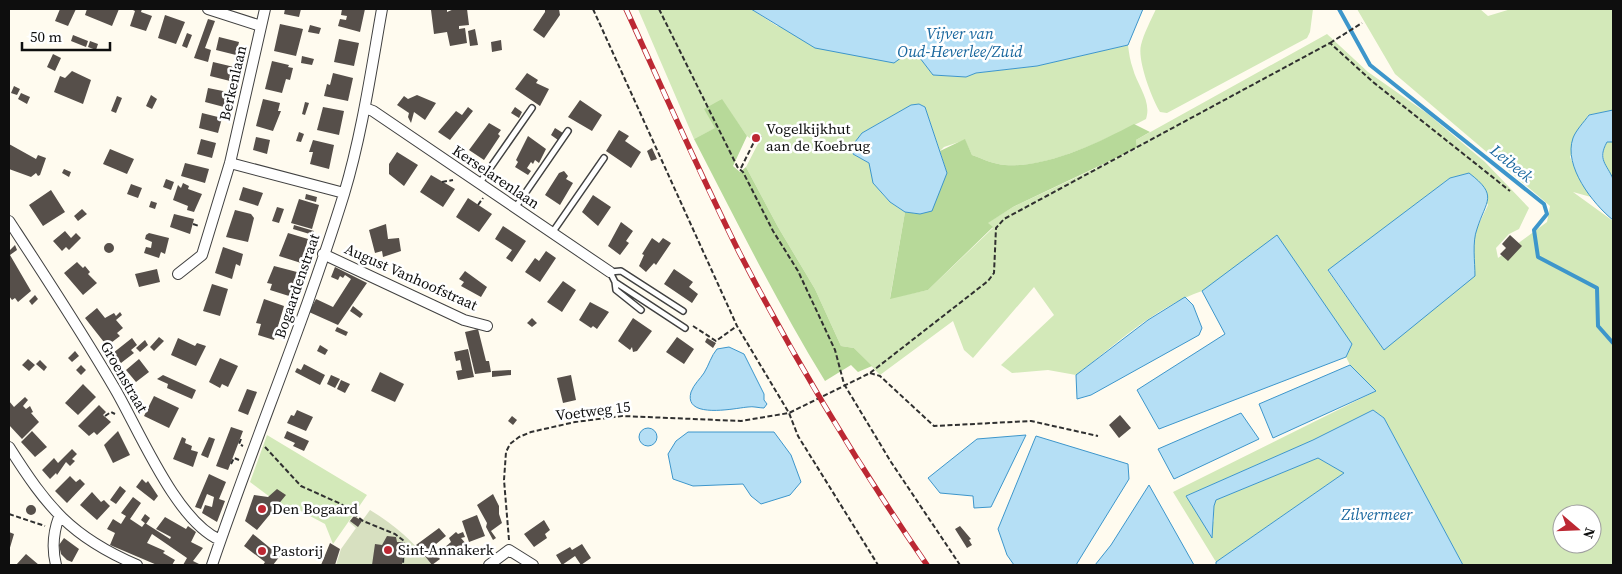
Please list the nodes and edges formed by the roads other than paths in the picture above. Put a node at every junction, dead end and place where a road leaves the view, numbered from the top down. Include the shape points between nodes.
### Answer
1 (208, 9) edge
2 (265, 9) edge
3 (382, 9) edge
4 (261, 26) junction
5 (365, 108) junction
6 (532, 108) dead end
7 (568, 131) dead end
8 (604, 158) dead end
9 (230, 163) junction
10 (479, 184) junction
11 (344, 193) junction
12 (515, 208) junction
13 (9, 221) edge
14 (552, 233) junction
15 (323, 254) junction
16 (610, 272) junction
17 (178, 274) dead end
18 (616, 282) junction
19 (641, 310) dead end
20 (683, 311) dead end
21 (487, 326) dead end
22 (685, 328) dead end
23 (9, 447) edge
24 (59, 517) junction
25 (220, 540) junction
26 (56, 565) edge
27 (137, 565) edge
28 (212, 565) edge
29 (489, 565) edge
30 (533, 565) edge

1 - 4 street
2 - 4 street, Berkenlaan
3 - 5 street, Bogaardenstraat
4 - 9 street, Berkenlaan
5 - 10 street, Kerselarenlaan
5 - 11 street, Bogaardenstraat
6 - 10 lane
7 - 12 lane
8 - 14 lane
9 - 11 street
9 - 17 street, Berkenlaan via 202,256
10 - 12 street, Kerselarenlaan
11 - 15 street, Bogaardenstraat
12 - 14 street, Kerselarenlaan
13 - 25 street, Groenstraat via 116,389 168,486 202,529
14 - 16 street, Kerselarenlaan
15 - 21 street, August Vanhoofstraat via 464,320
15 - 25 street, Bogaardenstraat
16 - 18 lane
16 - 20 lane via 621,271
18 - 19 lane via 616,290
18 - 22 lane
23 - 24 street
24 - 26 street via 53,554
24 - 27 street via 93,544
25 - 28 street, Bogaardenstraat
29 - 30 street via 509,550

